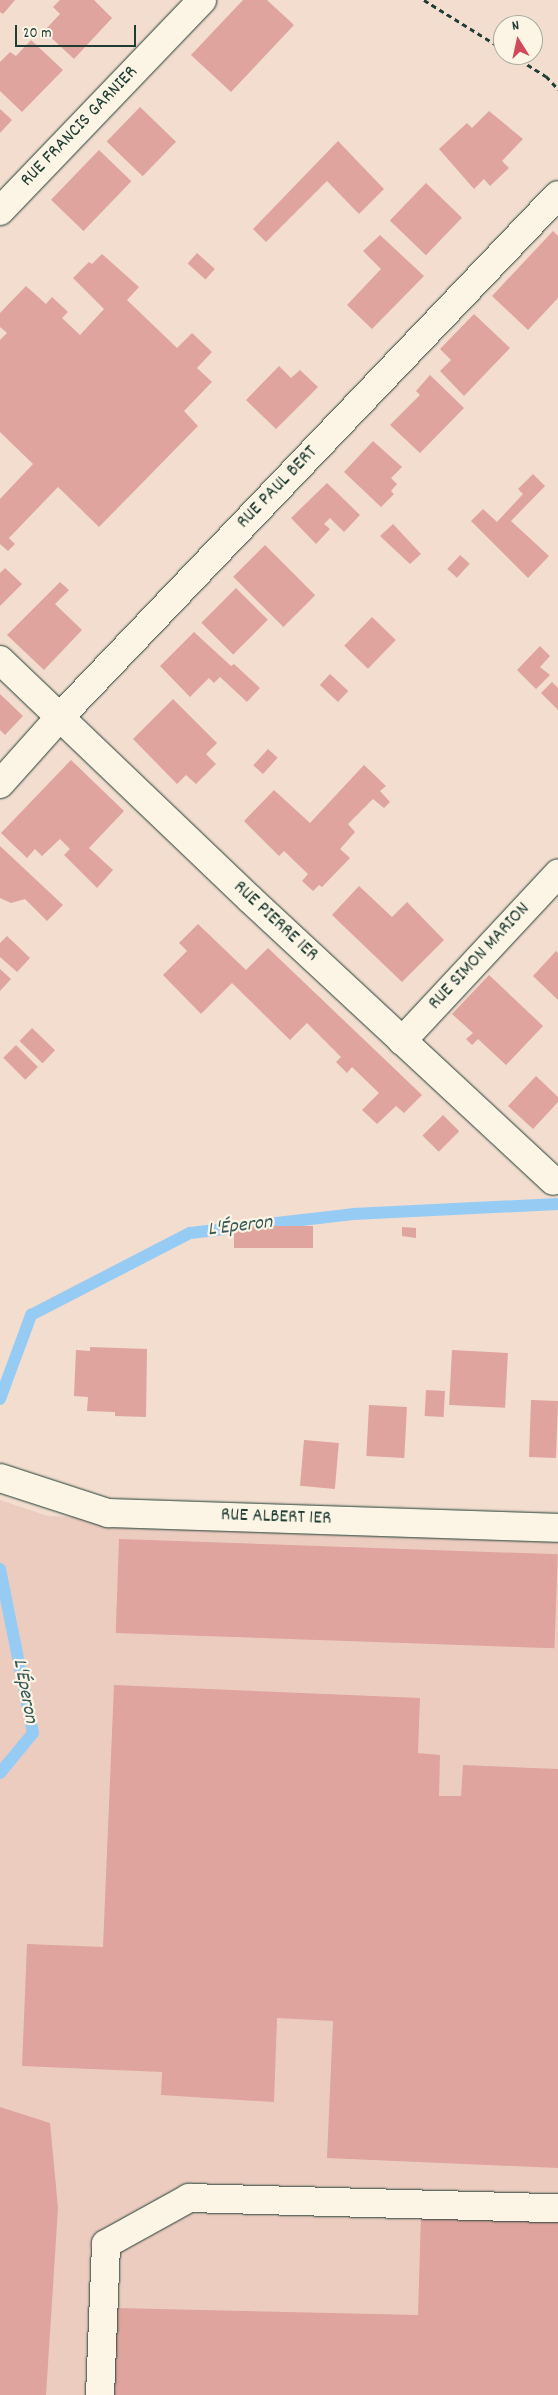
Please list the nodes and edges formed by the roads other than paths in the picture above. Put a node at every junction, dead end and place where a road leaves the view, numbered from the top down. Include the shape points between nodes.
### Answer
1 (202, 0) edge
2 (558, 195) edge
3 (0, 211) edge
4 (0, 660) edge
5 (60, 718) junction
6 (0, 784) edge
7 (558, 874) edge
8 (402, 1041) junction
9 (553, 1181) dead end
10 (0, 1478) edge
11 (558, 1528) edge
12 (558, 2208) edge
13 (100, 2395) edge

1 - 3 street, RUE FRANCIS GARNIER
2 - 5 street, RUE PAUL BERT
4 - 5 street, RUE PIERRE 1ER
5 - 6 street, RUE PAUL BERT
5 - 8 street, RUE PIERRE 1ER
7 - 8 street, RUE SIMON MARION
8 - 9 street, RUE PIERRE 1ER
10 - 11 street, RUE ALBERT 1ER via 108,1513
12 - 13 street via 189,2198 106,2244

